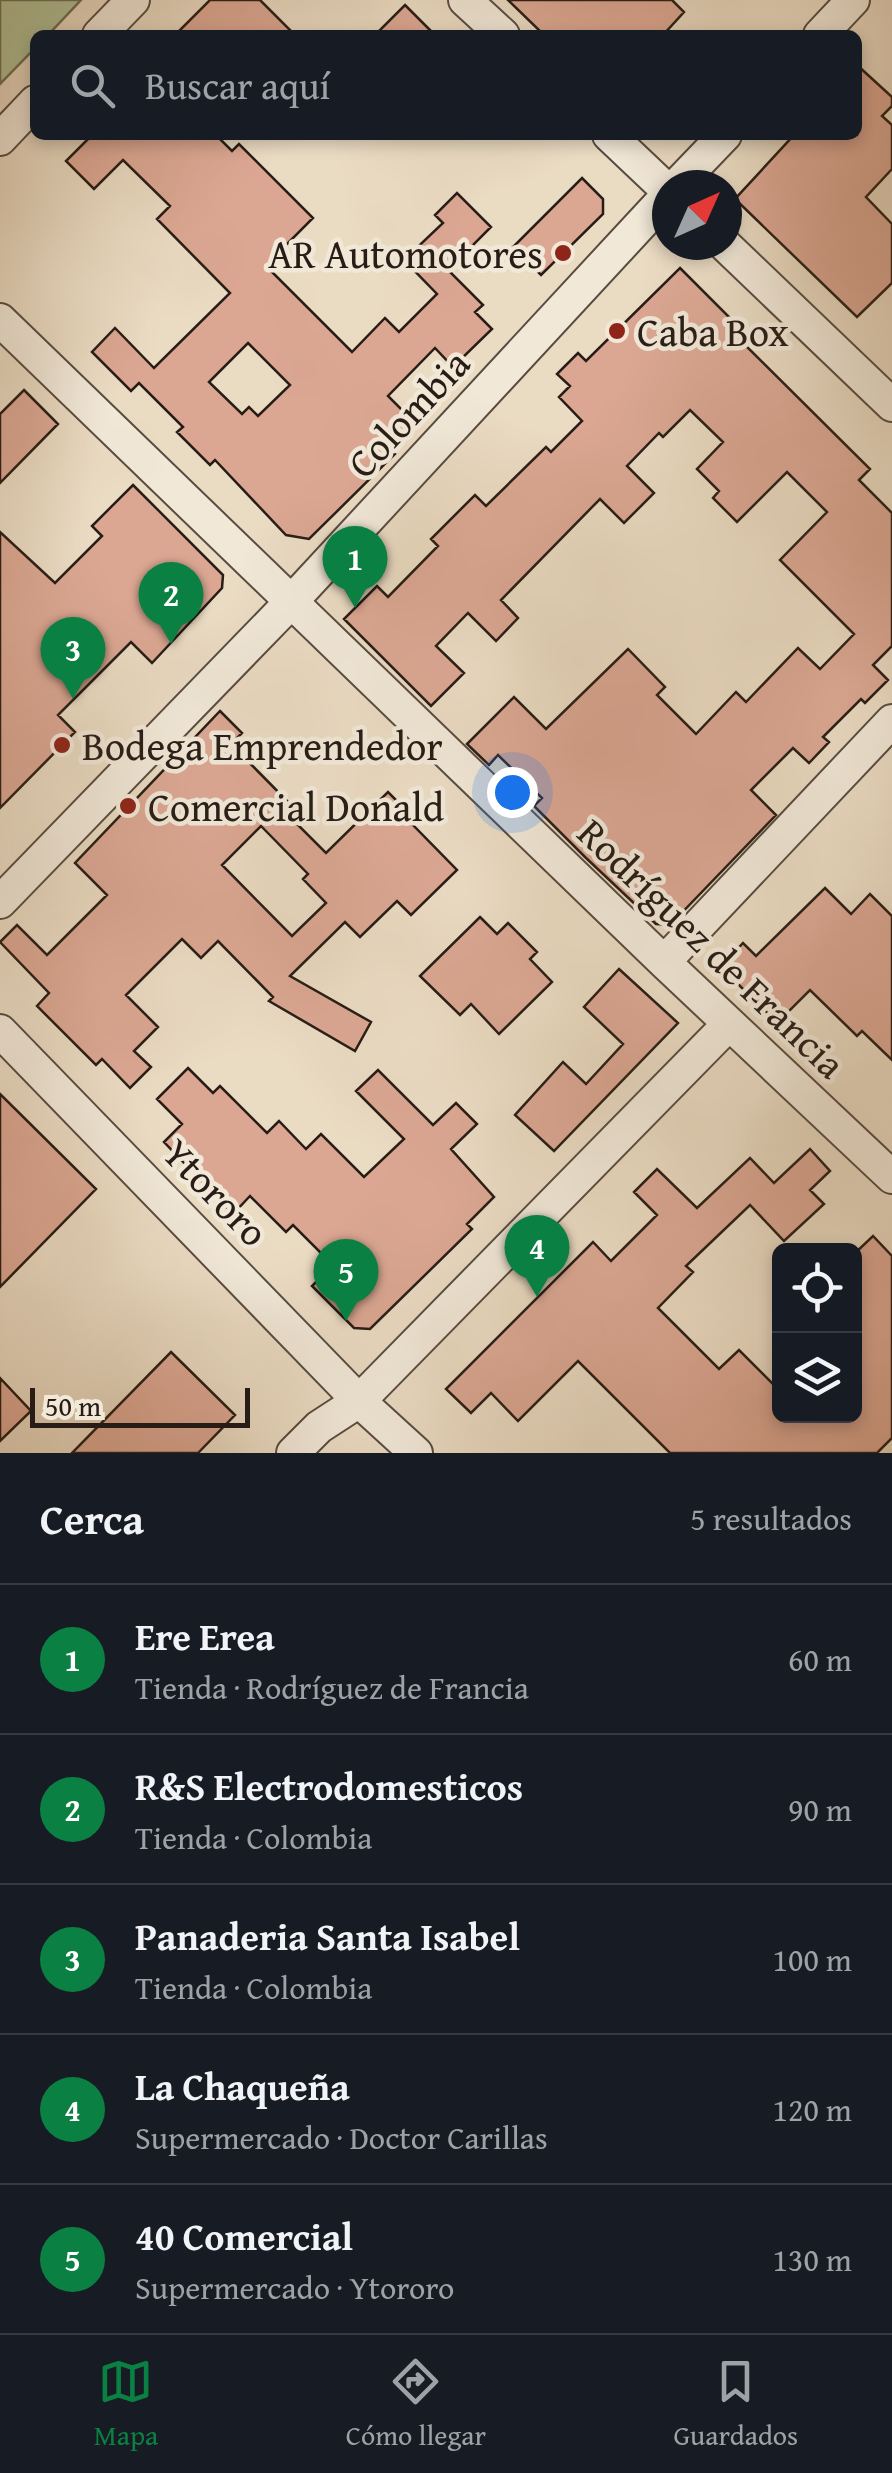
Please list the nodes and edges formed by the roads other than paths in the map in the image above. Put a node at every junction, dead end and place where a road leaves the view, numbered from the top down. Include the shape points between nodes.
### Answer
1 (132, 0) edge
2 (466, 0) edge
3 (853, 0) edge
4 (104, 30) edge
5 (498, 30) edge
6 (825, 30) edge
7 (30, 107) edge
8 (0, 139) edge
9 (614, 140) edge
10 (720, 140) edge
11 (691, 170) edge
12 (652, 178) edge
13 (652, 209) edge
14 (741, 260) edge
15 (0, 320) edge
16 (892, 405) edge
17 (290, 603) junction
18 (892, 721) edge
19 (0, 902) edge
20 (664, 962) junction
21 (729, 1024) junction
22 (0, 1031) edge
23 (892, 1177) edge
24 (359, 1401) junction
25 (293, 1453) edge
26 (416, 1453) edge

1 - 4 street
2 - 5 street
3 - 6 street
7 - 8 street
9 - 12 street
10 - 11 street
13 - 17 street, Colombia
14 - 16 street
15 - 17 street, Rodríguez de Francia
17 - 19 street, Colombia
17 - 20 street, Rodríguez de Francia
18 - 20 street
20 - 21 street, Rodríguez de Francia
21 - 23 street, Rodríguez de Francia
21 - 24 street
22 - 24 street, Ytororo
24 - 25 street
24 - 26 street, Ytororo

